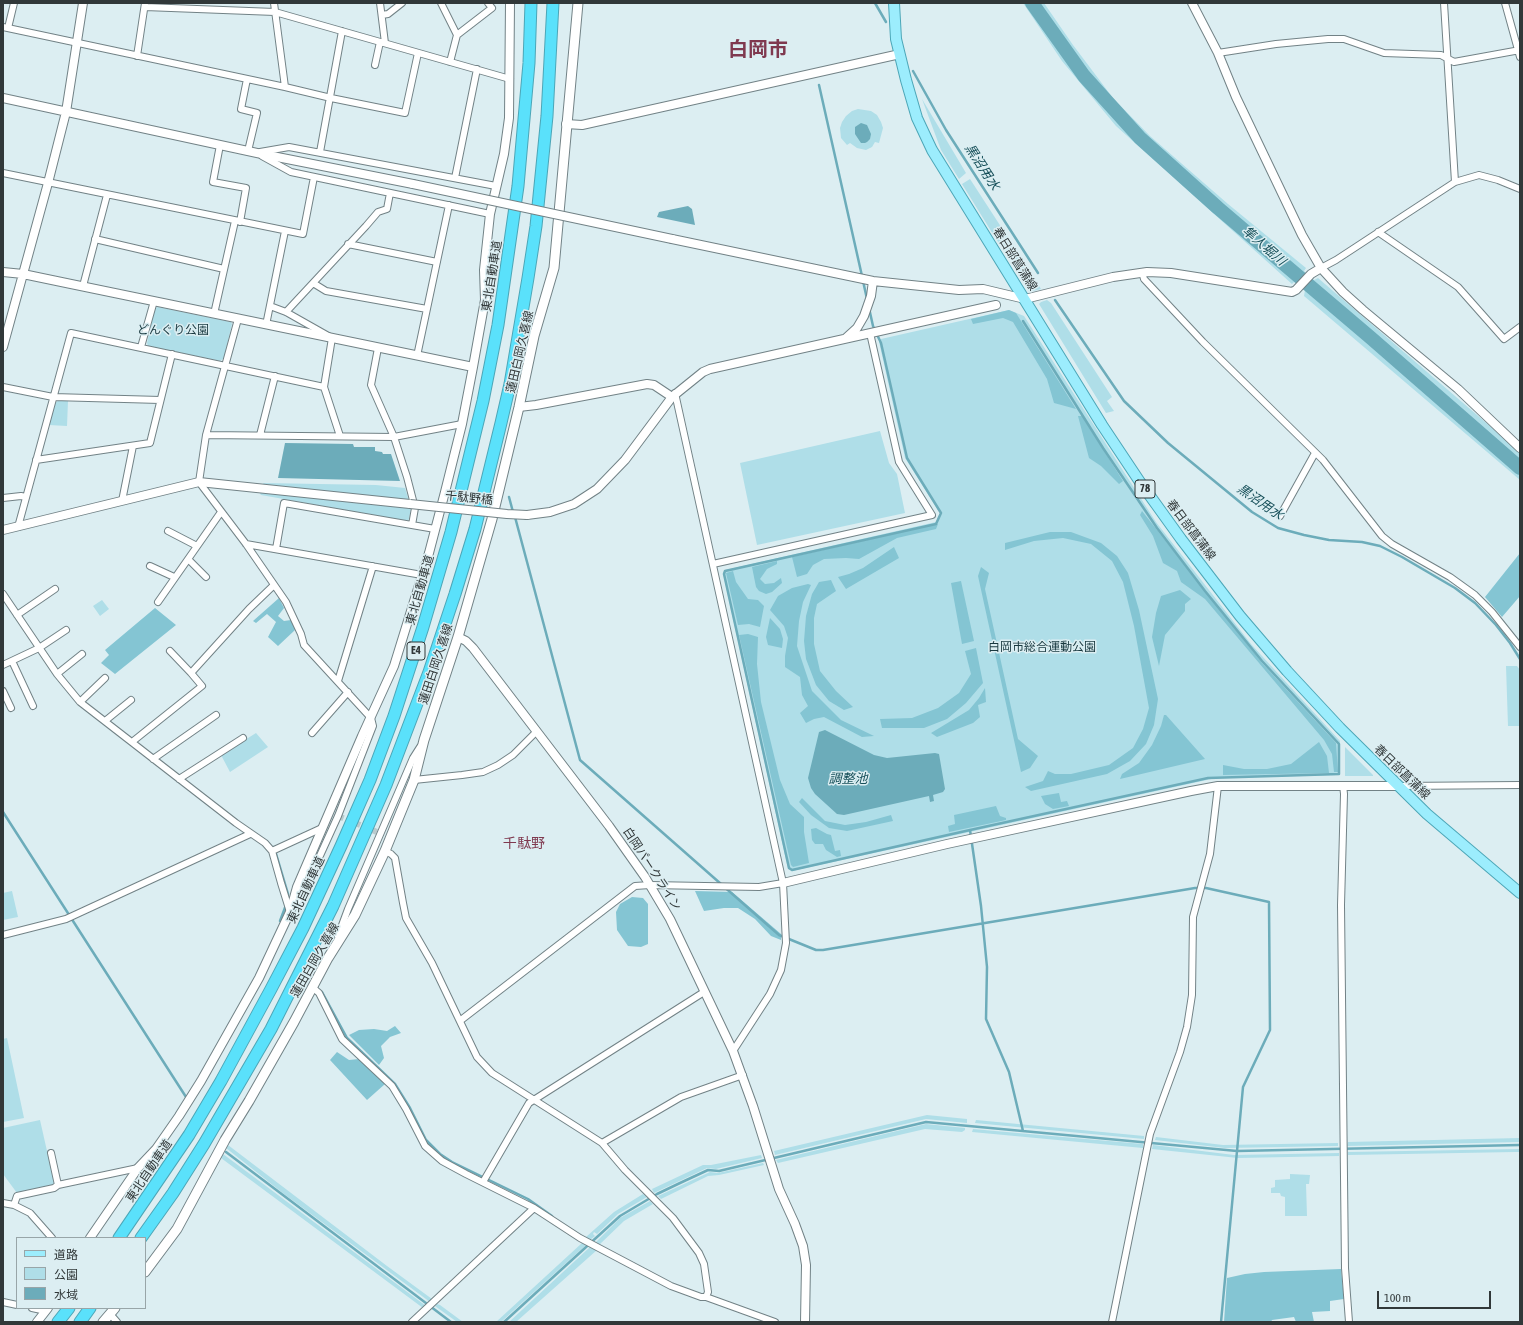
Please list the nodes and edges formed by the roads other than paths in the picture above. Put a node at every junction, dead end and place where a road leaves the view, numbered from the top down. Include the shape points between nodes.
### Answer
1 (14, 3) edge
2 (83, 3) edge
3 (220, 3) edge
4 (274, 3) edge
5 (380, 3) edge
6 (402, 3) edge
7 (488, 3) edge
8 (510, 3) edge
9 (531, 3) edge
10 (553, 3) edge
11 (578, 3) edge
12 (894, 3) edge
13 (1192, 3) edge
14 (1444, 3) edge
15 (1505, 3) edge
16 (444, 4) edge
17 (145, 5) edge
18 (220, 10) junction
19 (275, 12) junction
20 (382, 15) junction
21 (6, 27) edge
22 (342, 31) junction
23 (457, 35) junction
24 (382, 43) junction
25 (77, 44) junction
26 (418, 53) junction
27 (1218, 53) junction
28 (1519, 53) edge
29 (900, 54) junction
30 (137, 56) junction
31 (1447, 58) junction
32 (450, 62) junction
33 (375, 65) dead end
34 (477, 69) junction
35 (247, 79) junction
36 (510, 79) junction
37 (285, 87) junction
38 (3, 98) edge
39 (331, 98) junction
40 (66, 112) junction
41 (566, 124) junction
42 (220, 145) junction
43 (248, 150) junction
44 (320, 152) junction
45 (258, 153) junction
46 (3, 173) edge
47 (314, 177) junction
48 (455, 178) junction
49 (1455, 182) junction
50 (48, 183) junction
51 (496, 186) junction
52 (1520, 189) edge
53 (390, 193) junction
54 (107, 195) junction
55 (448, 205) junction
56 (490, 214) junction
57 (238, 221) junction
58 (285, 231) junction
59 (1378, 232) junction
60 (95, 239) junction
61 (348, 244) junction
62 (437, 262) junction
63 (1321, 268) junction
64 (224, 269) junction
65 (3, 272) edge
66 (1142, 272) junction
67 (23, 274) junction
68 (873, 281) junction
69 (313, 283) junction
70 (83, 286) junction
71 (1025, 299) junction
72 (154, 301) junction
73 (996, 305) dead end
74 (270, 306) junction
75 (427, 309) junction
76 (286, 312) junction
77 (214, 314) junction
78 (238, 319) junction
79 (266, 325) junction
80 (1520, 326) edge
81 (870, 333) junction
82 (4, 337) edge
83 (332, 338) junction
84 (845, 339) junction
85 (3, 347) edge
86 (141, 347) junction
87 (378, 348) junction
88 (172, 354) junction
89 (417, 356) junction
90 (224, 365) junction
91 (474, 367) junction
92 (275, 376) junction
93 (3, 387) edge
94 (324, 387) junction
95 (673, 395) junction
96 (53, 397) junction
97 (160, 400) junction
98 (519, 407) junction
99 (462, 424) junction
100 (206, 435) junction
101 (260, 435) junction
102 (340, 436) junction
103 (394, 437) junction
104 (1519, 445) edge
105 (133, 446) junction
106 (1315, 453) junction
107 (36, 460) junction
108 (199, 482) junction
109 (26, 497) junction
110 (3, 498) edge
111 (122, 501) junction
112 (221, 512) junction
113 (1280, 516) dead end
114 (412, 525) junction
115 (18, 527) junction
116 (435, 529) junction
117 (3, 530) edge
118 (168, 531) dead end
119 (246, 544) junction
120 (197, 546) junction
121 (276, 549) junction
122 (188, 559) junction
123 (713, 564) junction
124 (150, 566) dead end
125 (373, 566) junction
126 (422, 575) junction
127 (174, 577) junction
128 (206, 577) dead end
129 (274, 585) junction
130 (55, 589) dead end
131 (3, 594) edge
132 (158, 602) dead end
133 (17, 615) junction
134 (66, 630) dead end
135 (458, 637) junction
136 (1520, 647) edge
137 (39, 648) junction
138 (170, 651) dead end
139 (82, 654) dead end
140 (12, 661) junction
141 (3, 665) edge
142 (191, 673) junction
143 (56, 674) junction
144 (105, 678) dead end
145 (338, 680) junction
146 (3, 691) edge
147 (348, 692) junction
148 (131, 700) dead end
149 (80, 702) junction
150 (33, 706) dead end
151 (11, 708) dead end
152 (216, 715) dead end
153 (371, 718) junction
154 (105, 721) junction
155 (537, 731) junction
156 (312, 733) dead end
157 (243, 738) dead end
158 (424, 740) junction
159 (132, 742) junction
160 (153, 759) junction
161 (179, 779) junction
162 (414, 780) junction
163 (1343, 785) junction
164 (1520, 785) edge
165 (1218, 786) junction
166 (1398, 786) junction
167 (322, 828) junction
168 (250, 834) junction
169 (385, 851) junction
170 (272, 852) junction
171 (783, 883) junction
172 (650, 885) junction
173 (1520, 893) edge
174 (290, 912) junction
175 (3, 935) edge
176 (336, 944) junction
177 (312, 987) junction
178 (704, 992) junction
179 (461, 1020) junction
180 (733, 1051) junction
181 (743, 1075) junction
182 (534, 1099) junction
183 (602, 1143) junction
184 (51, 1153) dead end
185 (138, 1168) junction
186 (483, 1182) junction
187 (58, 1185) junction
188 (3, 1203) edge
189 (14, 1205) junction
190 (534, 1208) junction
191 (51, 1237) edge
192 (91, 1237) edge
193 (120, 1237) edge
194 (142, 1237) edge
195 (146, 1271) edge
196 (706, 1297) junction
197 (3, 1302) edge
198 (16, 1305) edge
199 (47, 1309) edge
200 (68, 1309) edge
201 (89, 1309) edge
202 (113, 1311) edge
203 (37, 1322) edge
204 (58, 1322) edge
205 (80, 1322) edge
206 (103, 1322) edge
207 (117, 1322) edge
208 (412, 1322) edge
209 (775, 1322) edge
210 (805, 1322) edge
211 (1112, 1322) edge
212 (1348, 1322) edge

1 - 21 street
2 - 25 street
3 - 18 street
4 - 19 street
5 - 20 street
6 - 20 street via 388,14
7 - 23 street via 492,8
8 - 36 street
9 - 193 highway, 東北自動車道 / E4 via 529,63 518,186 498,325 451,532 397,708 370,780 341,846 271,990 189,1135
10 - 194 highway, E4 via 547,116 536,226 524,301 510,384 489,473 451,608 389,778 334,906 271,1029 204,1144
11 - 41 main road, 蓮田白岡久喜線
12 - 29 main road, 春日部菖蒲線 / 78 via 896,39
13 - 27 street
14 - 31 street
15 - 28 street
16 - 23 street
17 - 18 street
17 - 30 street
18 - 19 street
19 - 22 street
19 - 37 street
20 - 24 street
21 - 25 street
22 - 24 street
22 - 39 street
23 - 32 street
24 - 26 street
24 - 33 street
25 - 30 street
25 - 40 street
26 - 32 street
26 - 39 street via 406,113
27 - 31 street via 1276,44 1344,38 1384,53 1441,55
27 - 63 street via 1276,181
28 - 31 street via 1454,62
29 - 41 street via 582,125
29 - 71 main road, 春日部菖蒲線 / 78 via 917,118 932,150
30 - 35 street
31 - 49 street
32 - 34 street
34 - 36 street
34 - 48 street
35 - 37 street
35 - 43 street via 242,109 257,113
36 - 51 street via 509,118
37 - 39 street
38 - 40 street
39 - 44 street
40 - 42 street
40 - 50 street
41 - 98 main road, 蓮田白岡久喜線 via 554,268 534,336
42 - 43 street
42 - 57 street via 214,182 246,188
43 - 45 street
44 - 45 street via 289,147
44 - 48 street
45 - 47 street via 291,172
45 - 68 street, bridge
46 - 50 street
47 - 53 street
47 - 58 street via 303,234
48 - 51 street
49 - 52 street via 1479,175
49 - 59 street
50 - 54 street
50 - 67 street
51 - 56 street
53 - 55 street
53 - 61 street via 387,208 378,212
54 - 57 street
54 - 60 street
55 - 56 street
55 - 62 street
56 - 91 street via 484,270 485,300
57 - 58 street
57 - 64 street
58 - 74 street
59 - 63 street
59 - 80 street via 1458,287 1504,339
60 - 64 street
60 - 70 street
61 - 62 street
61 - 69 street
62 - 75 street
63 - 66 street via 1292,292 1170,273
63 - 104 street via 1362,310 1458,389
64 - 77 street
65 - 67 street
66 - 71 street
66 - 106 street via 1144,279 1203,342
67 - 70 street
67 - 82 street
68 - 71 street via 959,290 983,289
68 - 84 street via 864,316 857,328
69 - 75 street via 326,291
69 - 76 street
70 - 72 street
71 - 166 main road, 春日部菖蒲線 / 78 via 1140,482 1185,545 1287,671
72 - 77 street
72 - 86 street
73 - 81 street, 千駄野橋
74 - 76 street
74 - 79 street
75 - 89 street
76 - 83 street
77 - 78 street
78 - 79 street
78 - 90 street
79 - 83 street
81 - 84 street, 千駄野橋
81 - 123 street via 900,462 932,515
82 - 85 street
83 - 87 street
83 - 94 street
84 - 95 street, 千駄野橋 via 710,369
86 - 88 street
86 - 96 street via 72,333
87 - 89 street
87 - 103 street via 371,385
88 - 90 street
88 - 97 street
89 - 91 street
90 - 92 street
90 - 100 street
91 - 99 street
92 - 94 street
92 - 101 street
93 - 96 street
94 - 102 street
95 - 98 street via 647,384
95 - 108 street, 千駄野橋, bridge via 625,460 598,489 583,499 550,512 506,514
95 - 123 street
96 - 97 street
96 - 107 street
97 - 105 street via 150,443
98 - 135 main road, 蓮田白岡久喜線 via 492,519
99 - 103 street
99 - 116 street
100 - 101 street
100 - 108 street
101 - 102 street
102 - 103 street
103 - 114 street via 415,508
105 - 107 street
105 - 111 street
106 - 113 street
106 - 136 street via 1336,475 1382,536 1450,576 1475,595
107 - 109 street
108 - 111 street, 千駄野橋
108 - 112 street
109 - 110 street
109 - 115 street
111 - 115 street, 千駄野橋
112 - 119 street
112 - 120 street
114 - 116 street
114 - 121 street via 284,503
115 - 117 street, 千駄野橋
116 - 126 street
118 - 120 street
119 - 121 street
119 - 129 street
120 - 122 street
121 - 125 street
122 - 127 street
122 - 128 street
123 - 171 street
124 - 127 street
125 - 126 street
125 - 145 street
126 - 153 street via 394,666
127 - 132 street
129 - 142 street
129 - 145 street via 286,602 304,645
130 - 133 street
131 - 133 street
133 - 137 street
134 - 137 street
135 - 155 street, 白岡パークライン via 473,648
135 - 158 main road, 蓮田白岡久喜線
137 - 140 street
137 - 143 street
138 - 142 street
139 - 143 street
140 - 141 street
140 - 150 street
142 - 159 street via 202,686
143 - 149 street
144 - 149 street
145 - 147 street
146 - 151 street
147 - 153 street
147 - 156 street
148 - 154 street
149 - 154 street
152 - 160 street
153 - 167 street
153 - 174 street via 373,726 338,816 303,893
154 - 159 street
155 - 162 street via 513,754 488,770
155 - 172 street, 白岡パークライン
157 - 161 street
158 - 162 main road, 蓮田白岡久喜線
158 - 176 street via 413,758 348,909
159 - 160 street
160 - 161 street
161 - 168 street
162 - 169 main road, 蓮田白岡久喜線
163 - 165 street
163 - 166 street
163 - 212 street via 1341,906 1345,1268
164 - 166 street
165 - 171 street via 1077,815
165 - 211 street via 1210,854 1193,917 1192,995 1187,1027 1150,1134
166 - 173 main road, 春日部菖蒲線 / 78
167 - 170 street
167 - 174 street via 297,887
168 - 170 street via 265,843
168 - 175 street via 66,919
169 - 176 main road, 蓮田白岡久喜線 via 355,915
169 - 179 street via 395,858 406,918
170 - 174 street
171 - 172 street via 759,887
171 - 180 street via 786,943 781,970 770,994
172 - 178 street, 白岡パークライン via 670,919
172 - 179 street via 635,886
174 - 185 street via 259,978 201,1081 169,1132
176 - 177 main road, 蓮田白岡久喜線
177 - 186 street via 319,993 342,1039 392,1086 425,1146 442,1161
177 - 195 main road, 蓮田白岡久喜線 via 186,1214
178 - 180 street, 白岡パークライン
178 - 182 street
179 - 182 street via 477,1056 485,1066
180 - 181 street, 白岡パークライン
181 - 183 street via 681,1097
181 - 210 street, 白岡パークライン via 772,1167 803,1246 806,1265
182 - 183 street
182 - 186 street via 529,1103
183 - 196 street via 673,1218 699,1253 704,1264 708,1292
184 - 187 street
185 - 187 street
185 - 192 street
186 - 190 street
187 - 189 street via 17,1196
188 - 189 street
189 - 191 street via 30,1213
190 - 196 street via 583,1240 671,1286
190 - 208 street
196 - 209 street
197 - 198 street
199 - 203 street
200 - 204 highway
201 - 205 highway
202 - 206 main road
202 - 207 street

